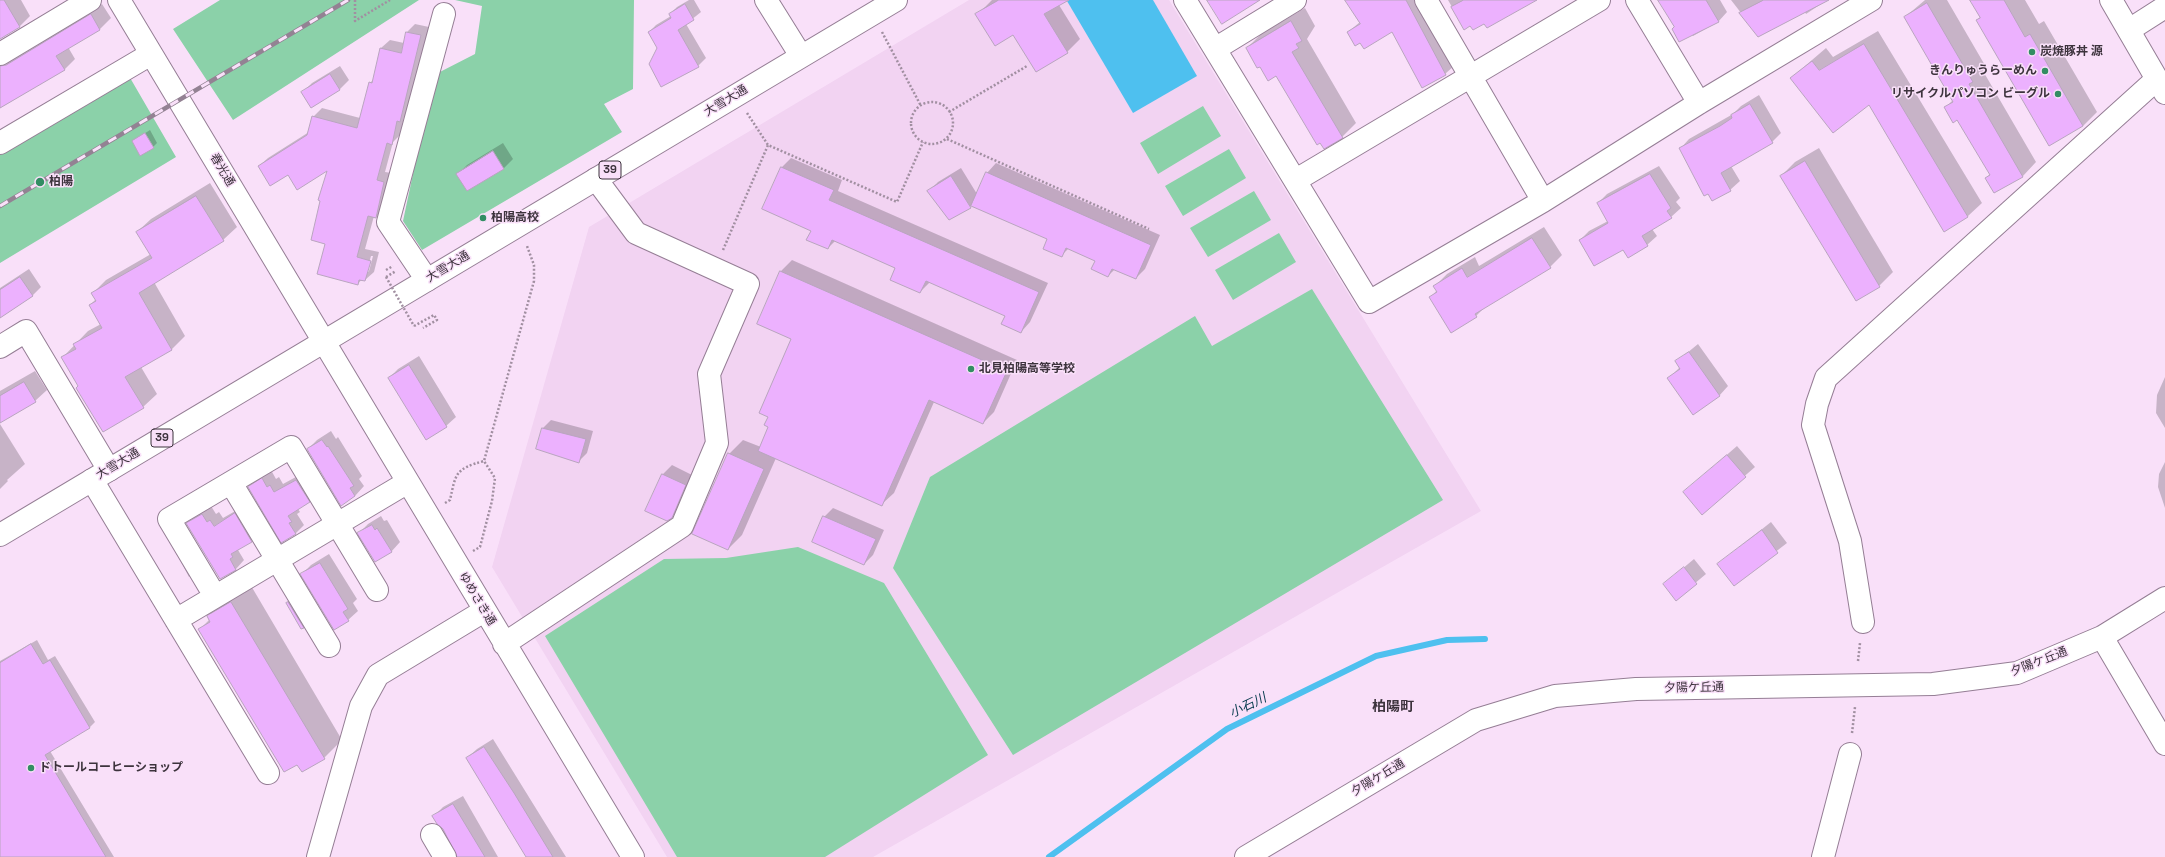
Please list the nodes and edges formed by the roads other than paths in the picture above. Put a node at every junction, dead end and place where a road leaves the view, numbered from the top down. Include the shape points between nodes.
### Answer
1 (90, 0) edge
2 (119, 0) edge
3 (766, 0) edge
4 (896, 0) edge
5 (1185, 0) edge
6 (1295, 0) edge
7 (1426, 0) edge
8 (1599, 0) edge
9 (1637, 0) edge
10 (2111, 0) edge
11 (1860, 3) edge
12 (2165, 7) edge
13 (444, 14) dead end
14 (2129, 30) junction
15 (1215, 49) junction
16 (0, 54) edge
17 (151, 54) junction
18 (801, 56) junction
19 (1471, 75) junction
20 (2161, 86) edge
21 (1699, 103) junction
22 (0, 143) edge
23 (596, 179) junction
24 (1296, 180) junction
25 (1543, 201) junction
26 (427, 280) junction
27 (325, 340) junction
28 (0, 347) edge
29 (100, 475) junction
30 (408, 482) junction
31 (231, 483) junction
32 (337, 524) junction
33 (0, 535) edge
34 (277, 560) junction
35 (376, 590) dead end
36 (215, 596) junction
37 (2165, 598) edge
38 (484, 611) junction
39 (176, 620) junction
40 (1863, 622) dead end
41 (2102, 637) junction
42 (504, 644) junction
43 (328, 646) dead end
44 (2165, 744) edge
45 (1850, 754) road end
46 (268, 773) dead end
47 (432, 835) dead end
48 (318, 857) edge
49 (445, 857) edge
50 (633, 857) edge
51 (1246, 857) edge
52 (1822, 857) edge

1 - 16 main road
2 - 17 main road, 春光通
3 - 18 main road
4 - 18 main road, 大雪大通 / 39
5 - 15 main road
6 - 15 main road
7 - 19 main road
8 - 19 main road
9 - 21 main road
10 - 14 main road
11 - 21 main road
12 - 14 main road
13 - 26 main road via 388,222
14 - 20 main road
15 - 24 main road
17 - 22 main road
17 - 27 main road, 春光通
18 - 23 main road, 大雪大通 / 39
19 - 24 main road
19 - 25 main road
20 - 40 main road via 1826,378 1813,425 1850,540
21 - 25 main road
23 - 26 main road, 大雪大通 / 39
23 - 42 main road via 636,233 748,284 709,374 717,443 682,526
24 - 25 main road via 1370,302
26 - 27 main road, 大雪大通 / 39
27 - 29 main road, 大雪大通 / 39
27 - 30 main road, ゆめさき通
28 - 29 main road via 26,331
29 - 33 main road, 大雪大通 / 39
29 - 39 main road
30 - 32 main road
30 - 38 main road, ゆめさき通
31 - 32 main road via 291,447
31 - 34 main road
31 - 36 main road via 169,519
32 - 34 main road
32 - 35 main road
34 - 36 main road
34 - 43 main road
36 - 39 main road
37 - 41 main road, 夕陽ケ丘通
38 - 42 main road, ゆめさき通
38 - 48 main road via 378,675 361,706
39 - 46 main road
41 - 44 main road
41 - 51 main road, 夕陽ケ丘通 via 2016,673 1933,684 1636,689 1555,696 1476,720
42 - 50 main road, ゆめさき通
45 - 52 main road
47 - 49 main road

